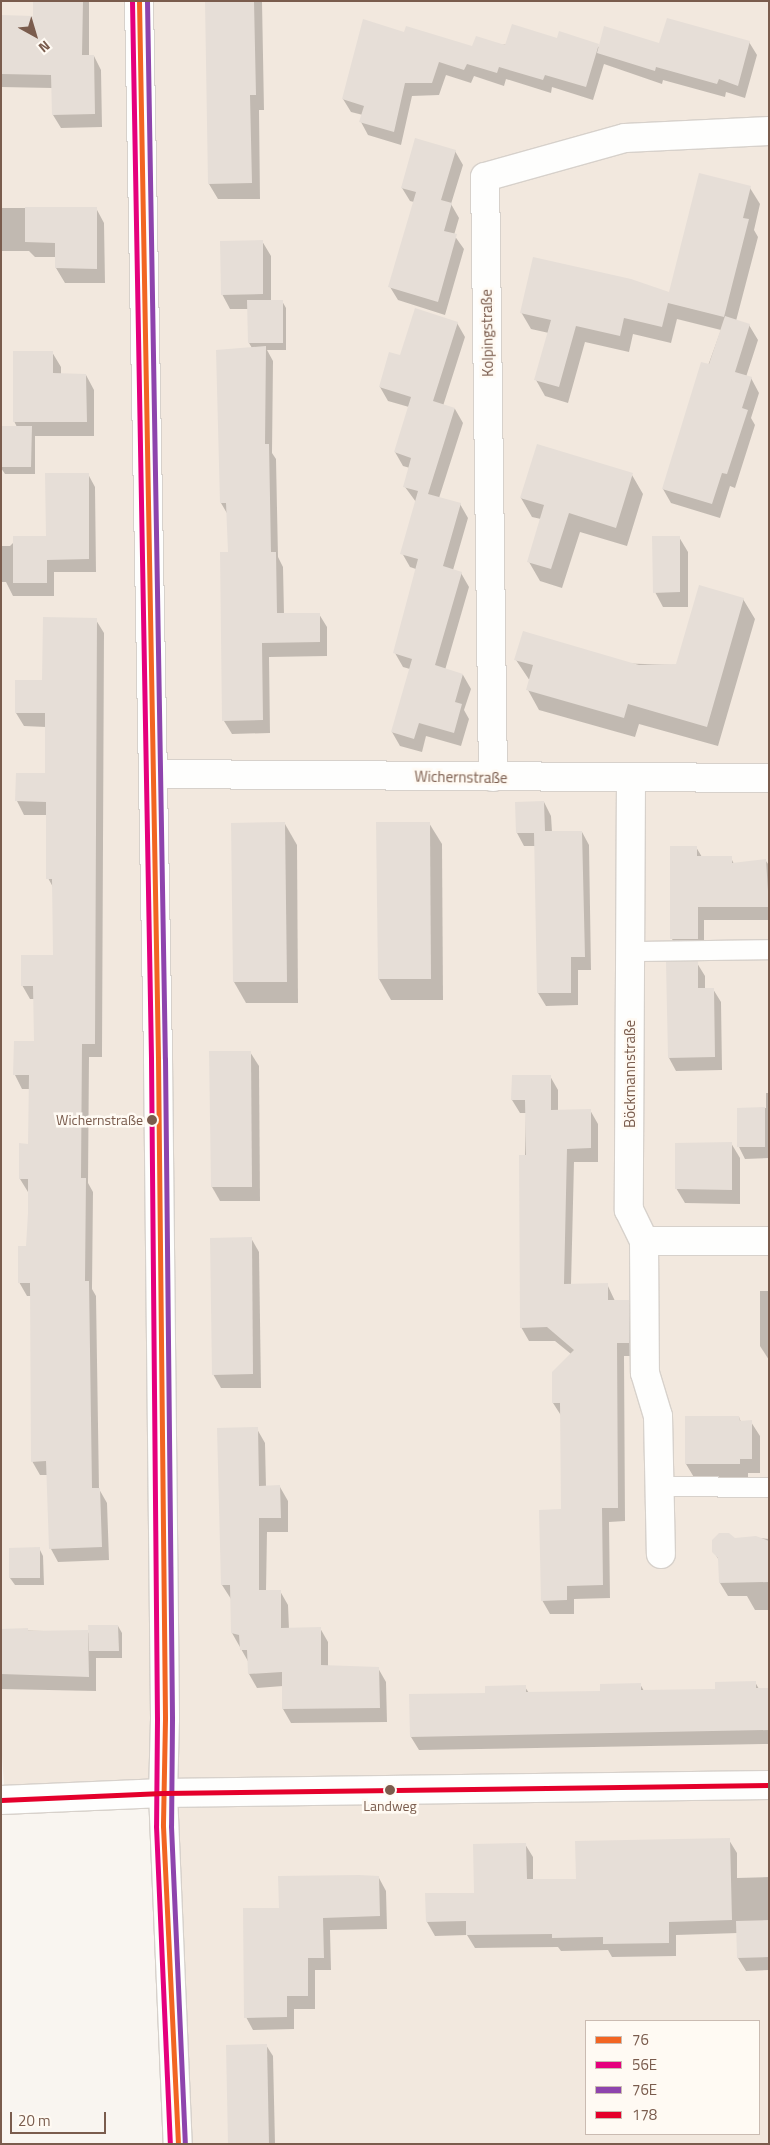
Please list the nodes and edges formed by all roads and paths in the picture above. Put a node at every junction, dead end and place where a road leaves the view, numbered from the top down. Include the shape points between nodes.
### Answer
1 (139, 1) edge
2 (769, 131) edge
3 (153, 774) junction
4 (493, 777) junction
5 (769, 778) edge
6 (630, 779) junction
7 (769, 949) edge
8 (630, 951) junction
9 (644, 1241) junction
10 (769, 1241) edge
11 (659, 1486) junction
12 (769, 1487) edge
13 (661, 1554) dead end
14 (769, 1784) edge
15 (163, 1793) junction
16 (1, 1800) edge
17 (178, 2144) edge

1 - 3 street
2 - 4 street, Kolpingstraße via 625,138 485,177
3 - 4 street, Wichernstraße
3 - 15 street via 165,1690
4 - 6 street, Wichernstraße
5 - 6 street, Wichernstraße
6 - 8 street, Böckmannstraße
7 - 8 lane
8 - 9 street, Böckmannstraße via 629,1210
9 - 10 street
9 - 11 street via 645,1373 658,1416
11 - 12 lane
11 - 13 street
14 - 15 street
15 - 16 street
15 - 17 street

